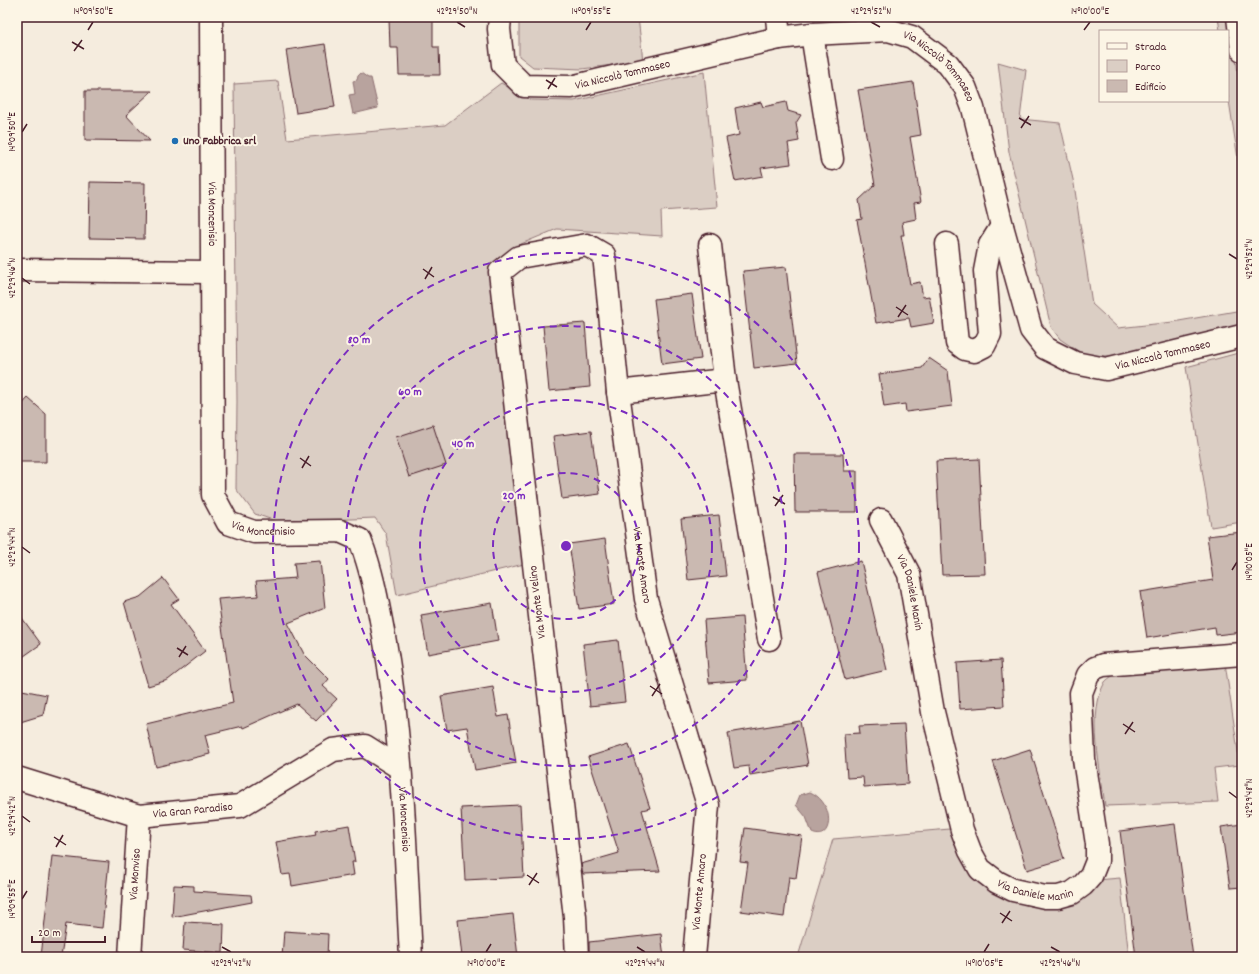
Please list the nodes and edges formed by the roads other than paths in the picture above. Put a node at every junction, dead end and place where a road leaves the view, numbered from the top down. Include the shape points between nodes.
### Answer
1 (211, 17) edge
2 (500, 17) edge
3 (776, 17) edge
4 (1238, 17) edge
5 (812, 34) junction
6 (779, 38) junction
7 (1242, 50) edge
8 (832, 159) dead end
9 (1002, 226) junction
10 (947, 244) dead end
11 (710, 245) dead end
12 (519, 257) joint
13 (17, 270) edge
14 (211, 272) junction
15 (1242, 336) edge
16 (725, 380) junction
17 (618, 392) junction
18 (881, 520) dead end
19 (769, 639) dead end
20 (1242, 654) edge
21 (400, 768) junction
22 (17, 778) edge
23 (139, 816) junction
24 (130, 957) edge
25 (411, 957) edge
26 (578, 957) edge
27 (694, 957) edge

1 - 14 street, Via Moncenisio
2 - 6 street, Via Niccolò Tommaseo via 503,65 524,86 571,87
3 - 6 street
4 - 7 street
5 - 6 street, Via Niccolò Tommaseo
5 - 8 street
5 - 9 street, Via Niccolò Tommaseo via 888,30 912,37 948,64 965,87 973,108
9 - 10 street via 990,245 985,271 990,334 984,346 974,351 965,349 957,343
9 - 15 street, Via Niccolò Tommaseo via 1031,330 1045,348 1069,360 1106,369
11 - 16 street
12 - 17 street, Via Monte Amaro via 587,245 604,255
12 - 26 street, Via Monte Velino via 500,272
13 - 14 street
14 - 21 street, Via Moncenisio via 213,495 228,523 254,532 340,531 360,540 370,565 392,680
16 - 17 street
16 - 19 street
17 - 27 street, Via Monte Amaro via 646,599 708,805
18 - 20 street, Via Daniele Manin via 909,574 933,712 962,830 980,869 1013,890 1045,897 1072,893 1087,880 1097,861 1097,844 1083,752 1081,693 1088,675 1103,665
21 - 23 street, Via Gran Paradiso via 365,746 333,750 240,806
21 - 25 street, Via Moncenisio
22 - 23 street, Via Gran Paradiso
23 - 24 street, Via Monviso

